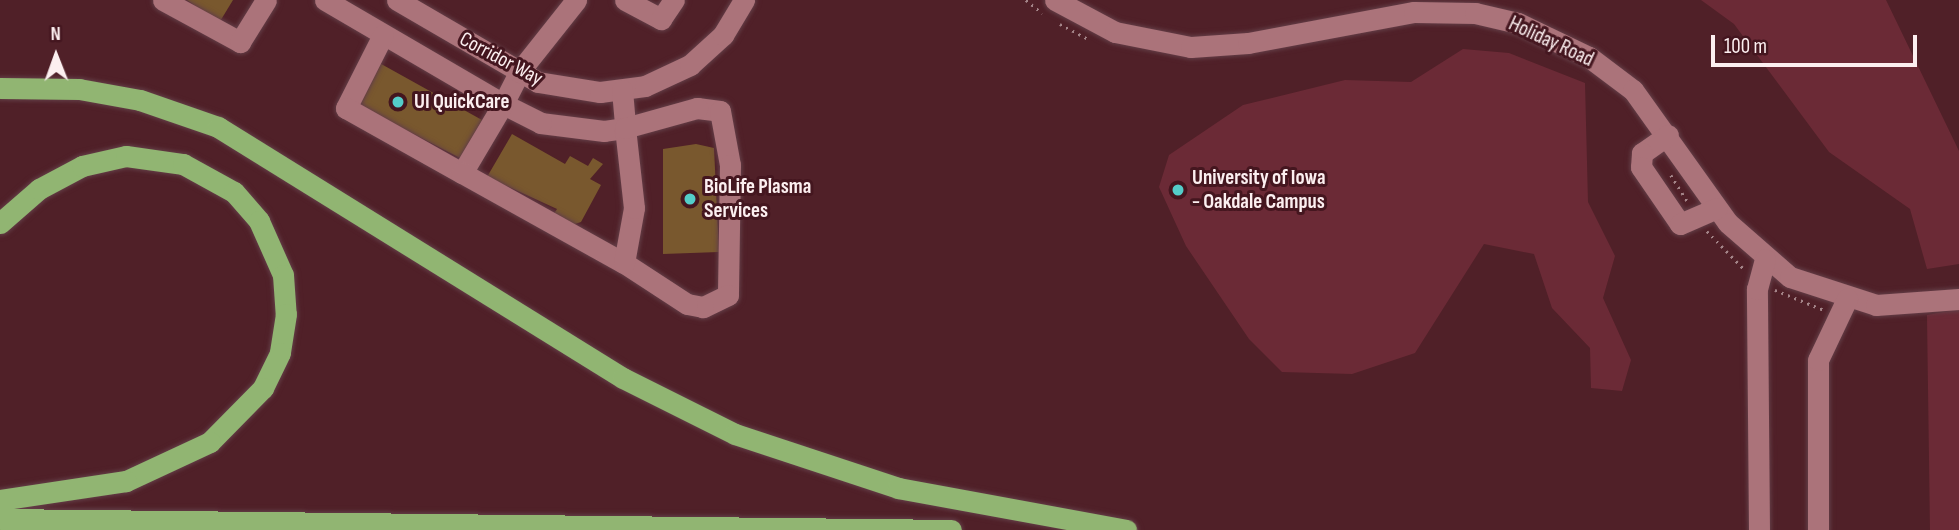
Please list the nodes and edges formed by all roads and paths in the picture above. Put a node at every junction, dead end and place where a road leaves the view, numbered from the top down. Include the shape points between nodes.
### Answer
1 (163, 0) edge
2 (266, 0) edge
3 (325, 0) edge
4 (397, 0) edge
5 (576, 0) edge
6 (625, 0) edge
7 (674, 0) edge
8 (744, 0) edge
9 (1026, 0) edge
10 (1055, 0) edge
11 (383, 35) junction
12 (1094, 41) dead end
13 (519, 72) junction
14 (0, 88) edge
15 (622, 90) junction
16 (503, 104) junction
17 (625, 128) junction
18 (1660, 140) junction
19 (462, 173) junction
20 (1717, 208) junction
21 (1698, 218) junction
22 (0, 223) edge
23 (624, 263) junction
24 (1762, 270) junction
25 (1959, 299) edge
26 (1843, 307) junction
27 (0, 500) edge
28 (0, 519) edge
29 (951, 530) edge
30 (1126, 530) edge
31 (1759, 530) edge
32 (1818, 530) edge

1 - 2 street via 240,42
3 - 11 street
4 - 13 street, Corridor Way
5 - 13 street
6 - 7 street via 661,19
8 - 15 street, Corridor Way via 709,51 664,79
9 - 12 path
10 - 18 street, Holiday Road via 1115,32 1191,47 1248,43 1415,12 1496,17 1599,64 1633,90
11 - 16 street
11 - 19 street via 346,108
13 - 15 street, Corridor Way via 557,88
13 - 16 street
14 - 30 highway via 79,89 140,100 218,127 623,379 793,457 898,488
15 - 17 street
16 - 17 street via 541,123
16 - 19 street
17 - 23 street via 634,208
17 - 23 street via 697,108 720,111 730,165 728,295 710,306 687,304
18 - 20 street, Holiday Road
18 - 21 path
18 - 21 street via 1642,153 1641,167 1680,224
19 - 23 street
20 - 21 street
20 - 24 street, Holiday Road
21 - 24 path
22 - 27 highway via 38,188 82,166 127,156 183,164 234,192 259,221 283,275 286,314 280,353 263,388 210,442 126,481
24 - 26 street, Holiday Road
24 - 26 path via 1802,304
24 - 31 street
25 - 26 street, Holiday Road
26 - 32 street via 1818,360
28 - 29 highway

